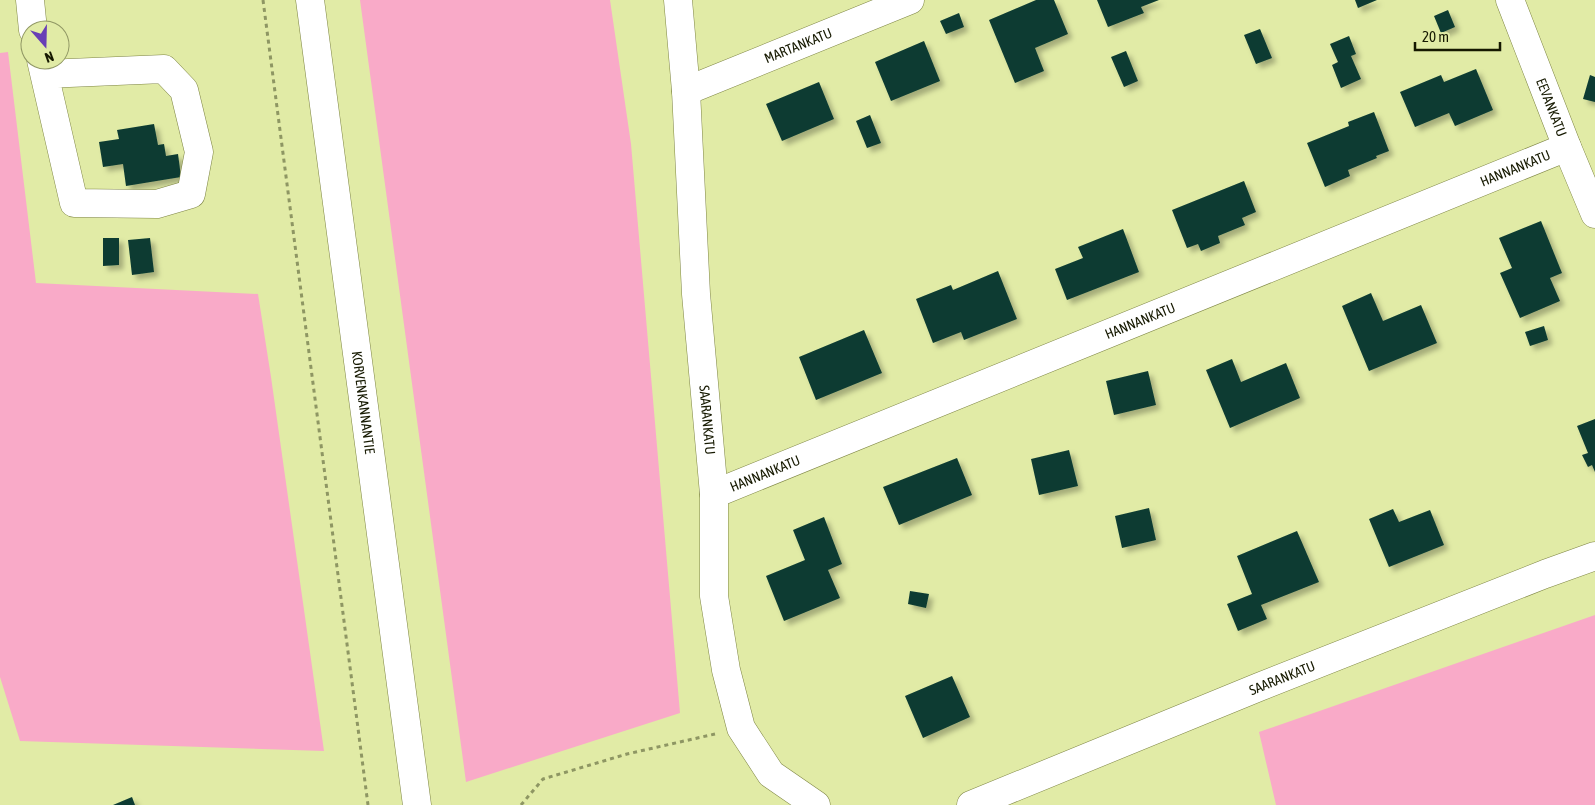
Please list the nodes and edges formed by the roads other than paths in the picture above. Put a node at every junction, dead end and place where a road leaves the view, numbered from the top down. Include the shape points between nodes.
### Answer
1 (30, 0) edge
2 (310, 0) edge
3 (678, 0) edge
4 (910, 0) edge
5 (1510, 0) edge
6 (33, 20) edge
7 (43, 67) edge
8 (686, 91) junction
9 (1567, 147) junction
10 (1595, 214) edge
11 (714, 494) junction
12 (1595, 556) edge
13 (417, 805) edge
14 (816, 805) edge
15 (971, 805) edge

1 - 6 street
2 - 13 street, KORVENKANNANTIE
3 - 8 street, SAARANKATU
4 - 8 street, MARTANKATU
5 - 9 street, EEVANKATU
7 - 7 street via 164,69 184,90 199,152 191,194 157,204 74,203
8 - 11 street, SAARANKATU via 696,294
9 - 10 street, EEVANKATU
9 - 11 street, HANNANKATU
11 - 14 street, SAARANKATU via 714,596 726,670 741,728 771,774
12 - 15 street, SAARANKATU

